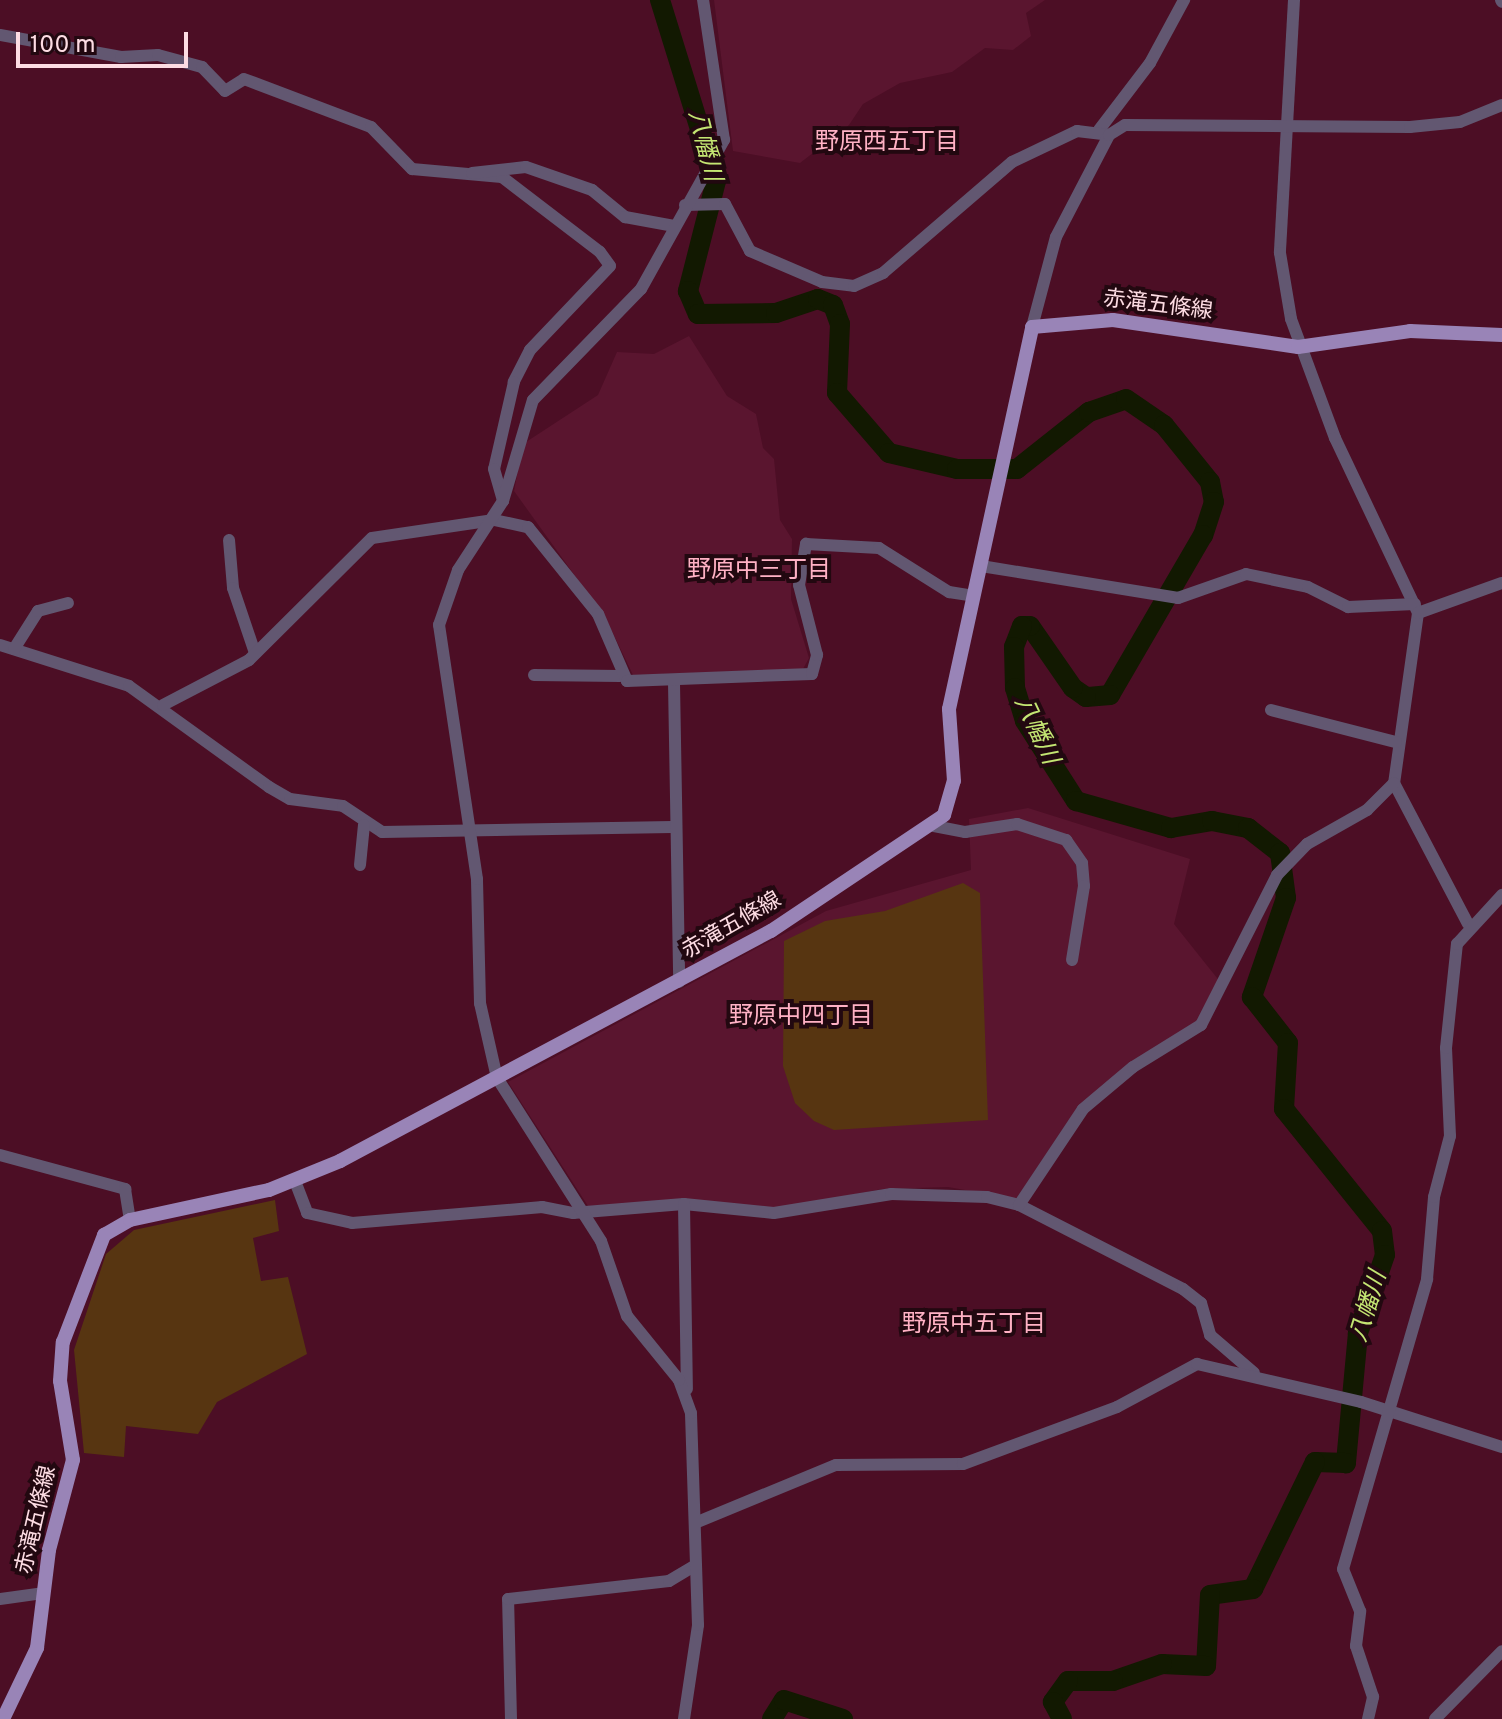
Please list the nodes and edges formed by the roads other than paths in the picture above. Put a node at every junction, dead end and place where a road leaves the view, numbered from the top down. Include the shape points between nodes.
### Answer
1 (703, 0) edge
2 (1184, 0) edge
3 (1294, 0) edge
4 (0, 35) edge
5 (1502, 105) edge
6 (1282, 127) junction
7 (1104, 133) junction
8 (458, 178) junction
9 (685, 205) junction
10 (674, 226) junction
11 (1032, 327) junction
12 (1502, 335) edge
13 (1298, 347) junction
14 (503, 501) junction
15 (494, 520) junction
16 (229, 540) dead end
17 (981, 566) junction
18 (1502, 583) edge
19 (974, 596) junction
20 (68, 603) dead end
21 (1417, 608) junction
22 (0, 645) edge
23 (14, 649) junction
24 (255, 653) junction
25 (534, 675) dead end
26 (620, 676) junction
27 (674, 683) junction
28 (163, 705) junction
29 (1271, 710) dead end
30 (1396, 742) junction
31 (1394, 783) junction
32 (364, 825) junction
33 (934, 826) junction
34 (672, 827) junction
35 (467, 832) junction
36 (360, 865) dead end
37 (1502, 895) edge
38 (1468, 924) junction
39 (1072, 960) dead end
40 (679, 982) junction
41 (497, 1078) junction
42 (0, 1155) edge
43 (295, 1181) junction
44 (684, 1204) junction
45 (1019, 1205) junction
46 (584, 1211) junction
47 (130, 1220) junction
48 (1254, 1373) junction
49 (688, 1400) junction
50 (1388, 1411) junction
51 (1502, 1447) edge
52 (695, 1523) junction
53 (696, 1565) junction
54 (43, 1593) junction
55 (0, 1599) edge
56 (1502, 1651) edge
57 (3, 1719) edge
58 (511, 1719) edge
59 (684, 1719) edge
60 (1368, 1719) edge
61 (1435, 1719) edge

1 - 9 street via 724,119 720,146
2 - 7 street
3 - 6 street via 1295,67
4 - 8 street via 121,57 158,55 211,74 221,87 244,79 371,127 412,169
5 - 6 street via 1460,122
6 - 7 street via 1125,125
6 - 13 street via 1288,168 1280,253
7 - 9 street via 1077,131 1012,162 883,273 854,286 822,282 750,251 730,208 720,203
7 - 11 street via 1056,237
8 - 10 street via 495,166 526,167 592,190 625,217
8 - 14 street via 502,177 523,188 610,266 530,350 514,382 494,469
9 - 10 street
10 - 14 street via 641,289 533,400
11 - 13 main road, 赤滝五條線 via 1113,320
11 - 17 main road
12 - 13 main road, 赤滝五條線 via 1410,331
13 - 21 street
14 - 15 street
15 - 24 street via 372,538
15 - 26 street via 528,527 598,614
15 - 35 street via 458,570 439,625
16 - 24 street via 233,588
17 - 19 main road
17 - 21 street via 1178,598 1246,574 1308,587 1348,607
18 - 21 street
19 - 27 street via 949,592 879,548 806,544 799,585 817,655 812,674
19 - 33 main road via 946,726 951,801
20 - 23 street via 38,611
21 - 30 street
22 - 23 street
23 - 28 street via 95,672
24 - 28 street
25 - 26 street
26 - 27 street
27 - 34 street
28 - 32 street via 269,787 290,799 343,806
29 - 30 street
30 - 31 street
31 - 38 street
31 - 45 street via 1282,870 1201,1025 1133,1067 1083,1109
32 - 35 street
32 - 36 street
33 - 39 street via 965,832 1017,824 1066,840 1082,863 1084,886
33 - 40 main road, 赤滝五條線
34 - 35 street
34 - 40 street
35 - 41 street via 477,879 480,1003
37 - 38 street
38 - 50 street via 1457,944 1446,1048 1450,1136 1434,1197 1427,1279
40 - 41 main road, 赤滝五條線
41 - 43 main road, 赤滝五條線
41 - 46 street
42 - 47 street via 125,1189
43 - 46 street via 307,1213 352,1223 469,1211
43 - 47 main road, 赤滝五條線
44 - 45 street via 774,1213 951,1191
44 - 46 street
44 - 49 street
45 - 48 street via 1195,1297 1210,1335
46 - 49 street via 627,1316
47 - 54 main road, 赤滝五條線 via 93,1250 68,1320 60,1381 73,1460
48 - 50 street
48 - 52 street via 1197,1364 1117,1407 963,1464 836,1465
49 - 52 street
50 - 51 street
50 - 60 street via 1343,1569 1360,1611 1356,1646 1373,1697
52 - 53 street
53 - 58 street via 669,1581 508,1599
53 - 59 street via 698,1625
54 - 55 street
54 - 57 main road, 赤滝五條線 via 32,1668
56 - 61 street

